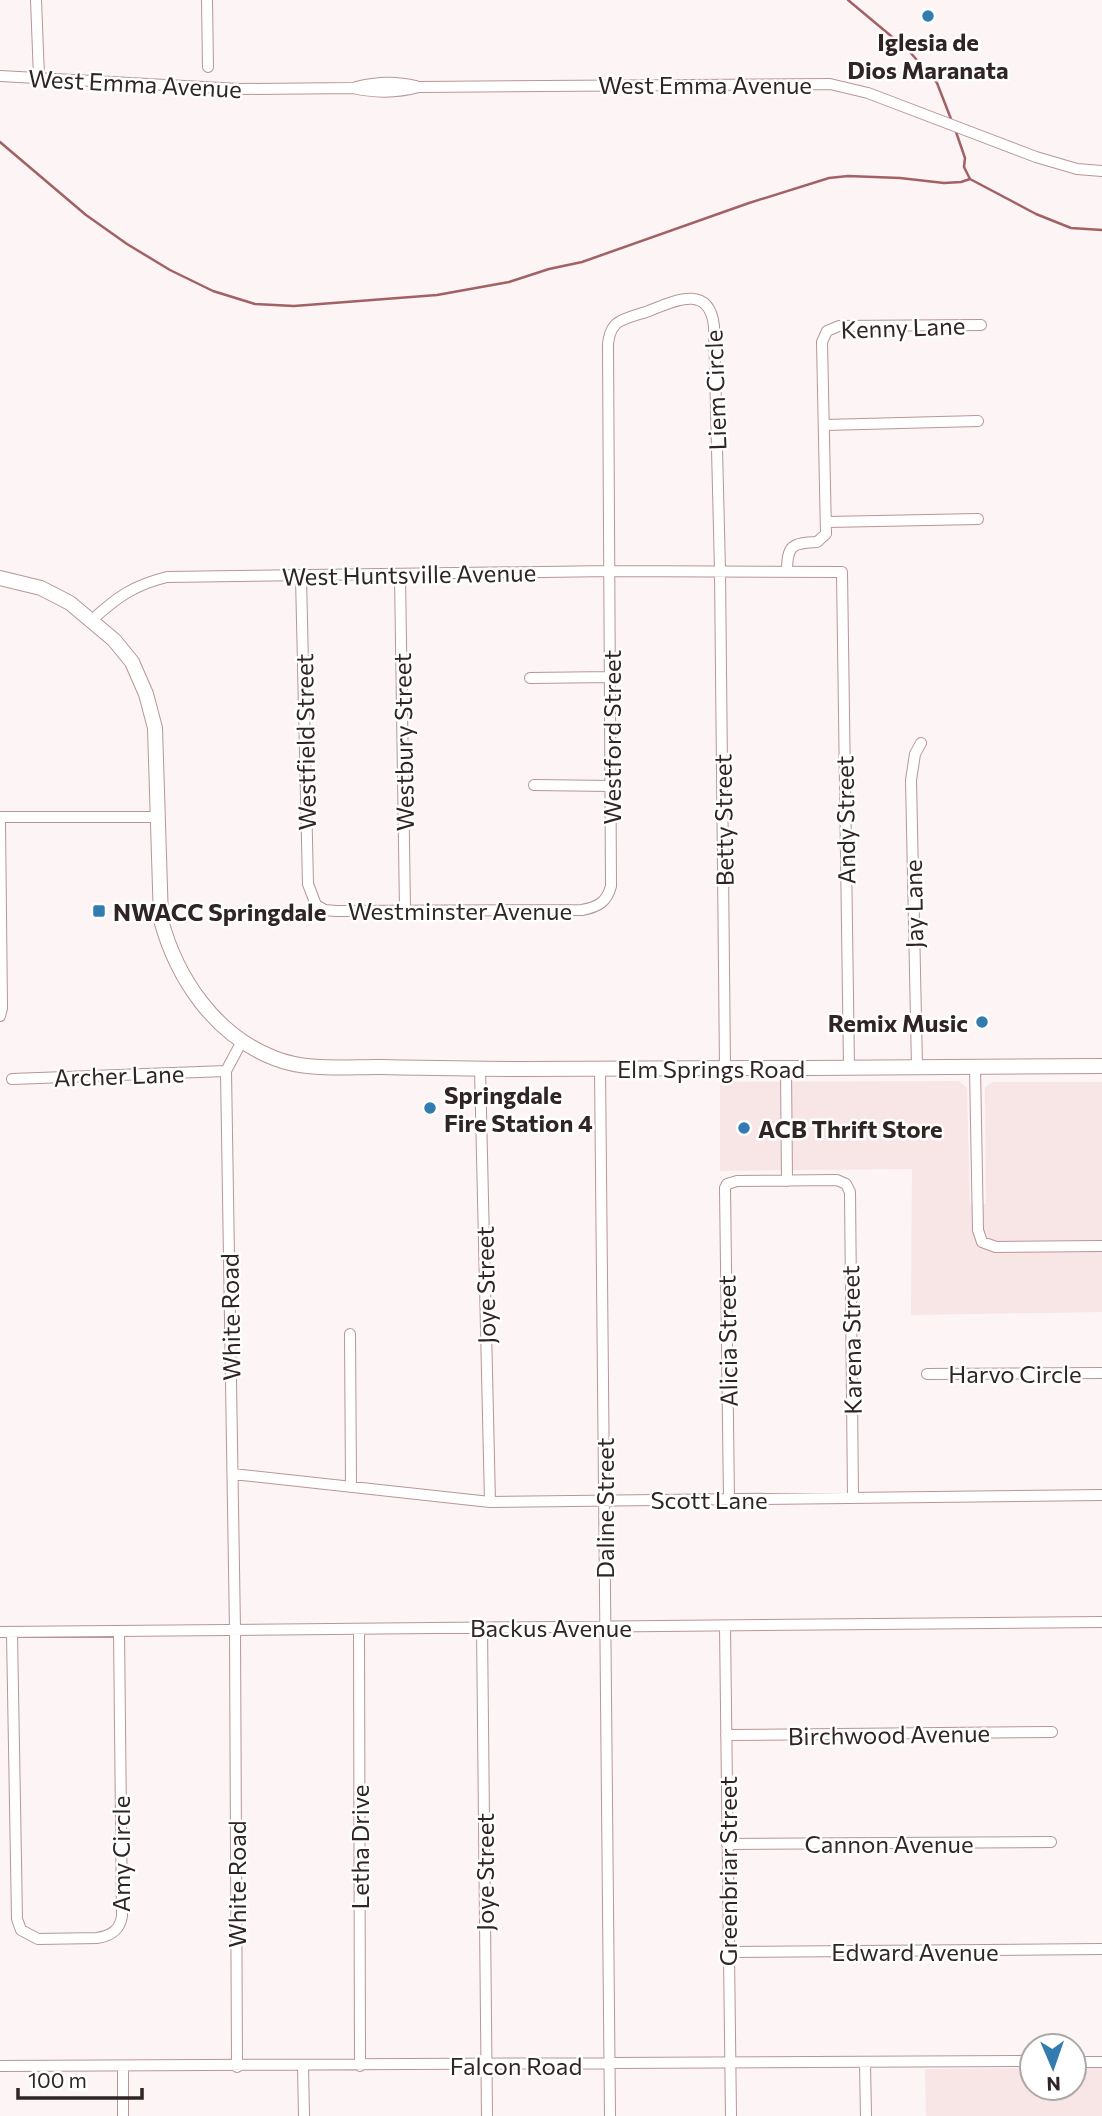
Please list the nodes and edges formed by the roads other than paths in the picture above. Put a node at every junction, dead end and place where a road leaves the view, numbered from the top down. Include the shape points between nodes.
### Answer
1 (36, 0) edge
2 (207, 0) edge
3 (208, 67) dead end
4 (0, 76) edge
5 (39, 78) junction
6 (1102, 171) edge
7 (981, 325) dead end
8 (978, 421) dead end
9 (825, 425) junction
10 (978, 519) dead end
11 (827, 522) junction
12 (611, 571) junction
13 (720, 571) junction
14 (787, 572) junction
15 (842, 572) joint
16 (400, 575) junction
17 (301, 577) junction
18 (0, 578) edge
19 (92, 620) junction
20 (610, 677) junction
21 (530, 678) dead end
22 (921, 743) dead end
23 (534, 785) dead end
24 (610, 786) junction
25 (0, 817) edge
26 (156, 817) junction
27 (0, 823) edge
28 (603, 902) joint
29 (316, 905) joint
30 (405, 910) junction
31 (1, 921) edge
32 (0, 1016) edge
33 (242, 1041) junction
34 (1102, 1066) edge
35 (917, 1067) junction
36 (975, 1067) junction
37 (600, 1068) junction
38 (726, 1068) junction
39 (786, 1068) junction
40 (849, 1068) junction
41 (480, 1069) junction
42 (226, 1071) junction
43 (12, 1079) dead end
44 (787, 1181) junction
45 (1102, 1246) edge
46 (350, 1334) dead end
47 (1102, 1373) edge
48 (927, 1374) dead end
49 (233, 1474) junction
50 (351, 1486) junction
51 (1102, 1495) edge
52 (853, 1498) junction
53 (729, 1499) junction
54 (604, 1500) junction
55 (490, 1502) junction
56 (1102, 1622) edge
57 (725, 1626) junction
58 (482, 1627) junction
59 (605, 1627) junction
60 (359, 1629) junction
61 (235, 1630) junction
62 (119, 1631) junction
63 (6, 1633) edge
64 (1052, 1732) dead end
65 (726, 1735) junction
66 (1051, 1842) dead end
67 (727, 1844) junction
68 (1102, 1949) edge
69 (728, 1952) junction
70 (1018, 2061) edge
71 (729, 2063) junction
72 (865, 2063) junction
73 (610, 2064) junction
74 (486, 2065) junction
75 (0, 2066) edge
76 (303, 2066) junction
77 (360, 2066) junction
78 (122, 2067) junction
79 (237, 2067) junction
80 (123, 2116) edge
81 (304, 2116) edge
82 (487, 2116) edge
83 (610, 2116) edge
84 (730, 2116) edge
85 (866, 2116) edge

1 - 5 street
2 - 3 street
4 - 5 street, West Emma Avenue
5 - 6 street, West Emma Avenue via 370,91 830,84 868,93 1058,164
7 - 9 street, Kenny Lane via 839,326 827,331 822,342
8 - 9 street
9 - 11 street
10 - 11 street
11 - 14 street via 826,534 817,542 790,548
12 - 13 street, West Huntsville Avenue
12 - 13 street, Liem Circle via 609,336 620,321 685,298 708,307 714,326
12 - 16 street, West Huntsville Avenue
12 - 20 street, Westford Street
13 - 14 street, West Huntsville Avenue
13 - 38 street, Betty Street
14 - 15 street, West Huntsville Avenue
15 - 40 street, Andy Street
16 - 17 street, West Huntsville Avenue
16 - 30 street, Westbury Street
17 - 19 street, West Huntsville Avenue via 167,578 131,589
17 - 29 street, Westfield Street via 308,884
18 - 19 main road via 41,588
19 - 26 main road via 132,662 146,694 155,728
20 - 21 street
20 - 24 street, Westford Street
22 - 35 street, Jay Lane via 911,780
23 - 24 street
24 - 28 street, Westford Street via 611,886
25 - 26 street
26 - 33 main road via 161,920 167,940 200,1002
27 - 31 street
28 - 30 street, Westminster Avenue via 582,910
29 - 30 street, Westminster Avenue via 336,911
31 - 32 street
33 - 41 main road, Elm Springs Road via 277,1059 306,1066
33 - 42 street, White Road
34 - 36 main road, Elm Springs Road
35 - 36 main road, Elm Springs Road
35 - 40 main road, Elm Springs Road
36 - 45 street via 978,1230 982,1242 996,1247
37 - 38 main road, Elm Springs Road
37 - 41 main road, Elm Springs Road
37 - 54 street, Daline Street
38 - 39 main road, Elm Springs Road
39 - 40 main road, Elm Springs Road
39 - 44 street
41 - 55 street, Joye Street
42 - 43 street, Archer Lane
42 - 49 street, White Road
44 - 52 street, Karena Street via 837,1180 850,1192
44 - 53 street, Alicia Street via 737,1181 727,1184 725,1192
46 - 50 street
47 - 48 street, Harvo Circle
49 - 50 street, Scott Lane
49 - 61 street, White Road
50 - 55 street, Scott Lane
51 - 52 street, Scott Lane
52 - 53 street, Scott Lane
53 - 54 street, Scott Lane
54 - 55 street, Scott Lane
54 - 59 street, Daline Street
56 - 57 street, Backus Avenue
57 - 59 street, Backus Avenue
57 - 65 street, Greenbriar Street
58 - 59 street, Backus Avenue
58 - 60 street, Backus Avenue
58 - 74 street, Joye Street
59 - 73 street, Daline Street
60 - 61 street, Backus Avenue
60 - 77 street, Letha Drive
61 - 62 street, Backus Avenue
61 - 79 street, White Road
62 - 63 street, Backus Avenue
62 - 63 street, Amy Circle via 122,1916 117,1929 97,1938 38,1938 21,1930 17,1919
64 - 65 street, Birchwood Avenue
65 - 67 street, Greenbriar Street
66 - 67 street, Cannon Avenue
67 - 69 street, Greenbriar Street
68 - 69 street, Edward Avenue
69 - 71 street, Greenbriar Street
70 - 72 street, Falcon Road
71 - 72 street, Falcon Road
71 - 73 street, Falcon Road
71 - 84 street, Greenbriar Street
72 - 85 street
73 - 74 street, Falcon Road
73 - 83 street, Daline Street
74 - 77 street, Falcon Road
74 - 82 street, Joye Street
75 - 78 street, Falcon Road
76 - 77 street, Falcon Road
76 - 79 street, Falcon Road
76 - 81 street
78 - 79 street, Falcon Road
78 - 80 street

